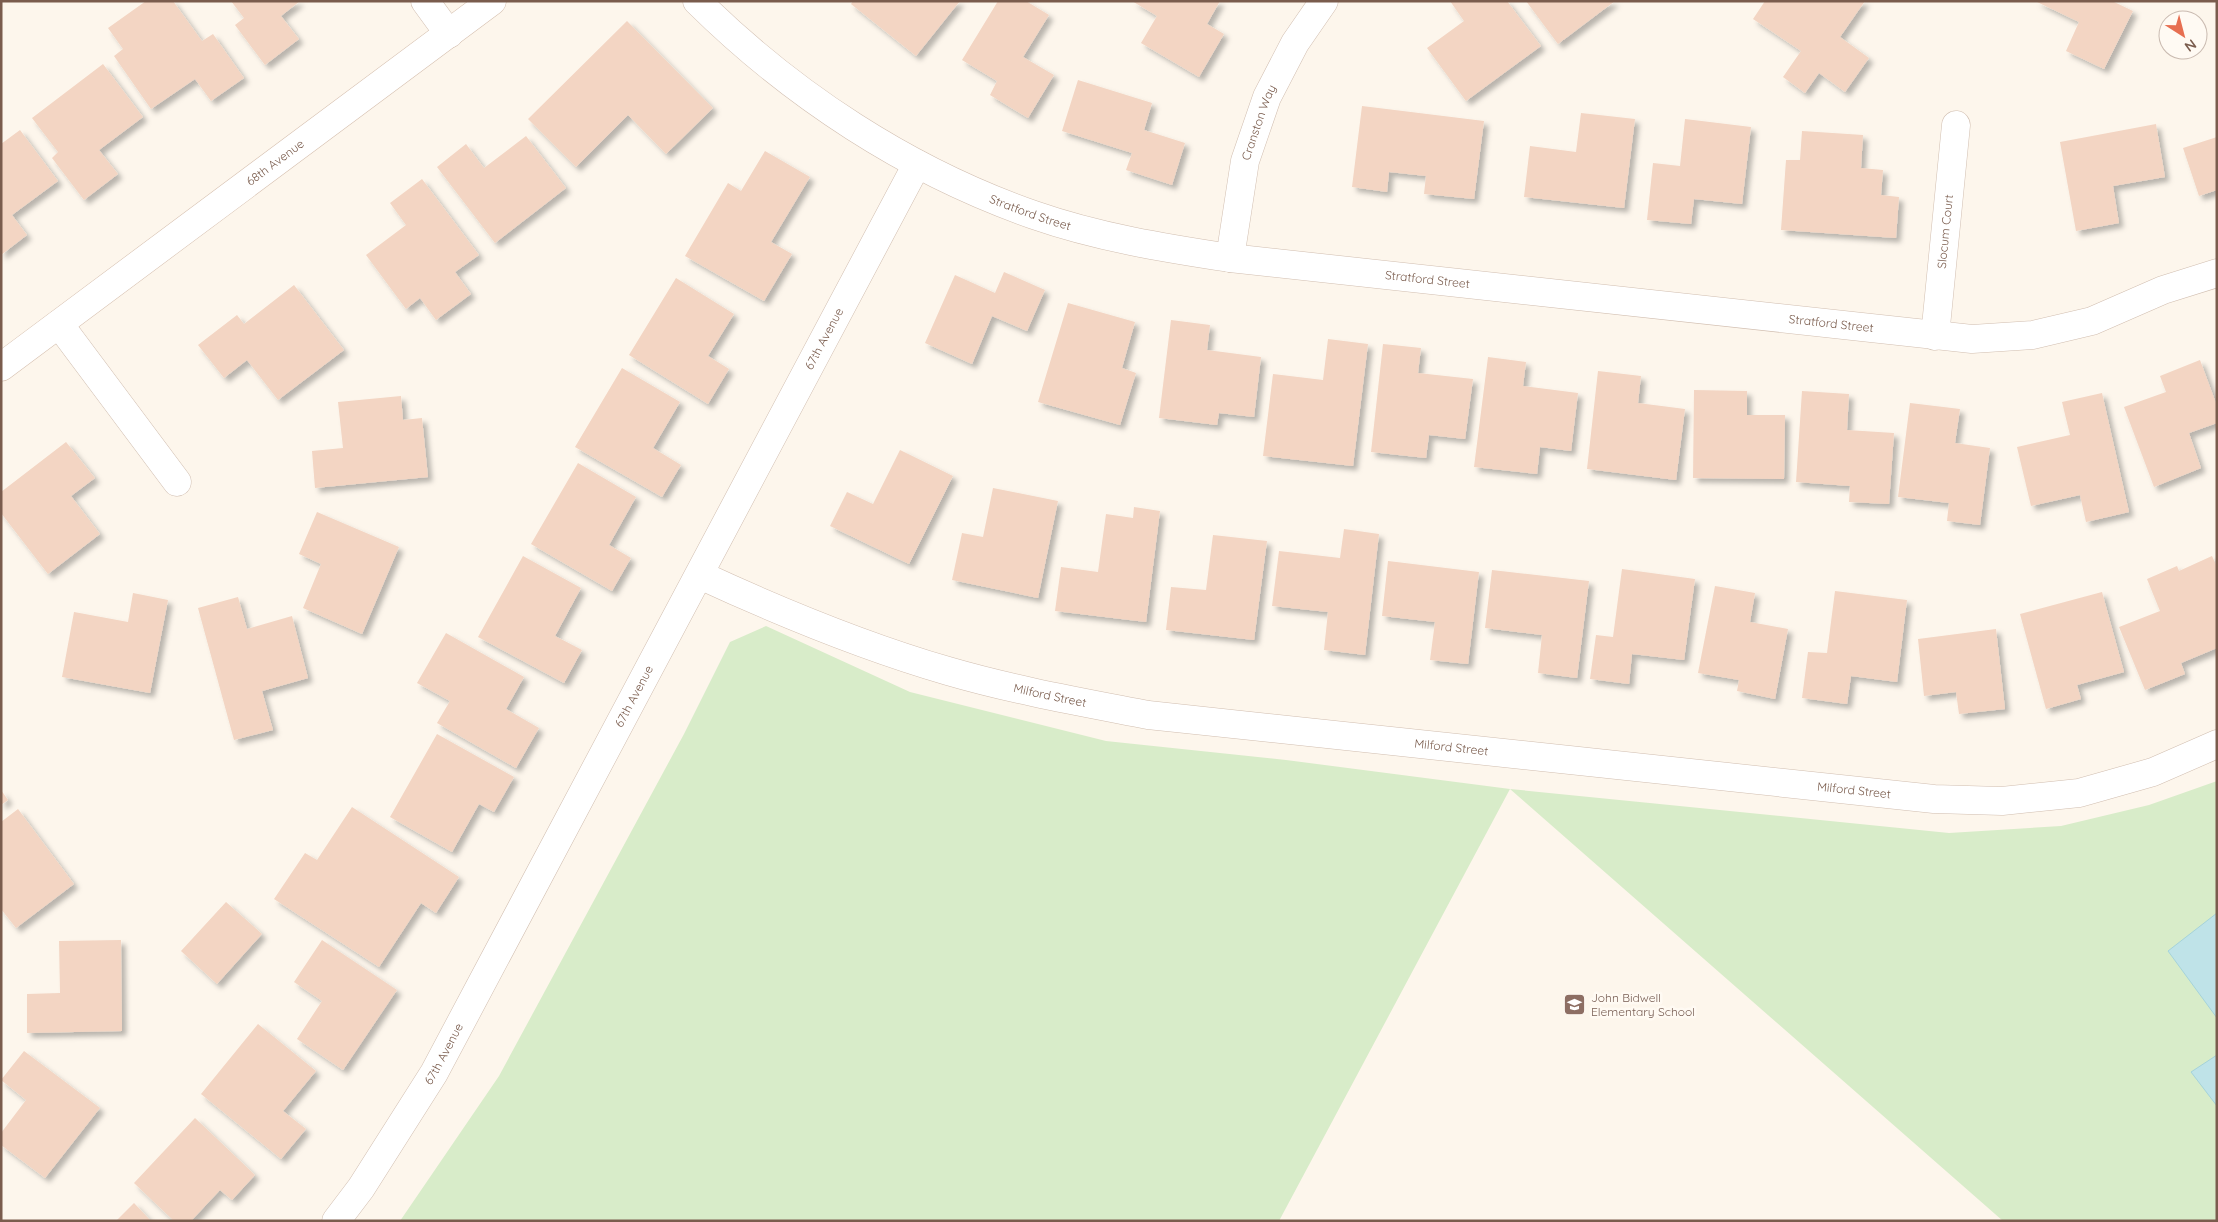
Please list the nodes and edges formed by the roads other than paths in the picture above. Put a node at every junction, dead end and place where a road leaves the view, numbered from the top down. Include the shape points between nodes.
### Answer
1 (425, 1) edge
2 (492, 1) edge
3 (697, 1) edge
4 (1324, 1) edge
5 (449, 34) junction
6 (1956, 126) dead end
7 (917, 164) junction
8 (1230, 258) junction
9 (2217, 274) edge
10 (59, 324) junction
11 (1935, 336) junction
12 (1, 367) edge
13 (177, 482) dead end
14 (700, 575) junction
15 (2217, 744) edge
16 (336, 1221) edge

1 - 5 street
2 - 5 street, 68th Avenue
3 - 7 street, Stratford Street via 765,64 841,119
4 - 8 street, Cranston Way via 1295,43 1267,97 1245,161
5 - 10 street, 68th Avenue
6 - 11 street, Slocum Court
7 - 8 street, Stratford Street via 1034,215 1138,244
7 - 14 street, 67th Avenue
8 - 11 street, Stratford Street
9 - 11 street, Stratford Street via 2163,290 2092,321 2033,335 1972,339
10 - 12 street, 68th Avenue
10 - 13 street
14 - 15 street, Milford Street via 851,639 948,671 1048,696 1148,715 1934,798 2002,801 2078,792 2153,772
14 - 16 street, 67th Avenue via 434,1074

